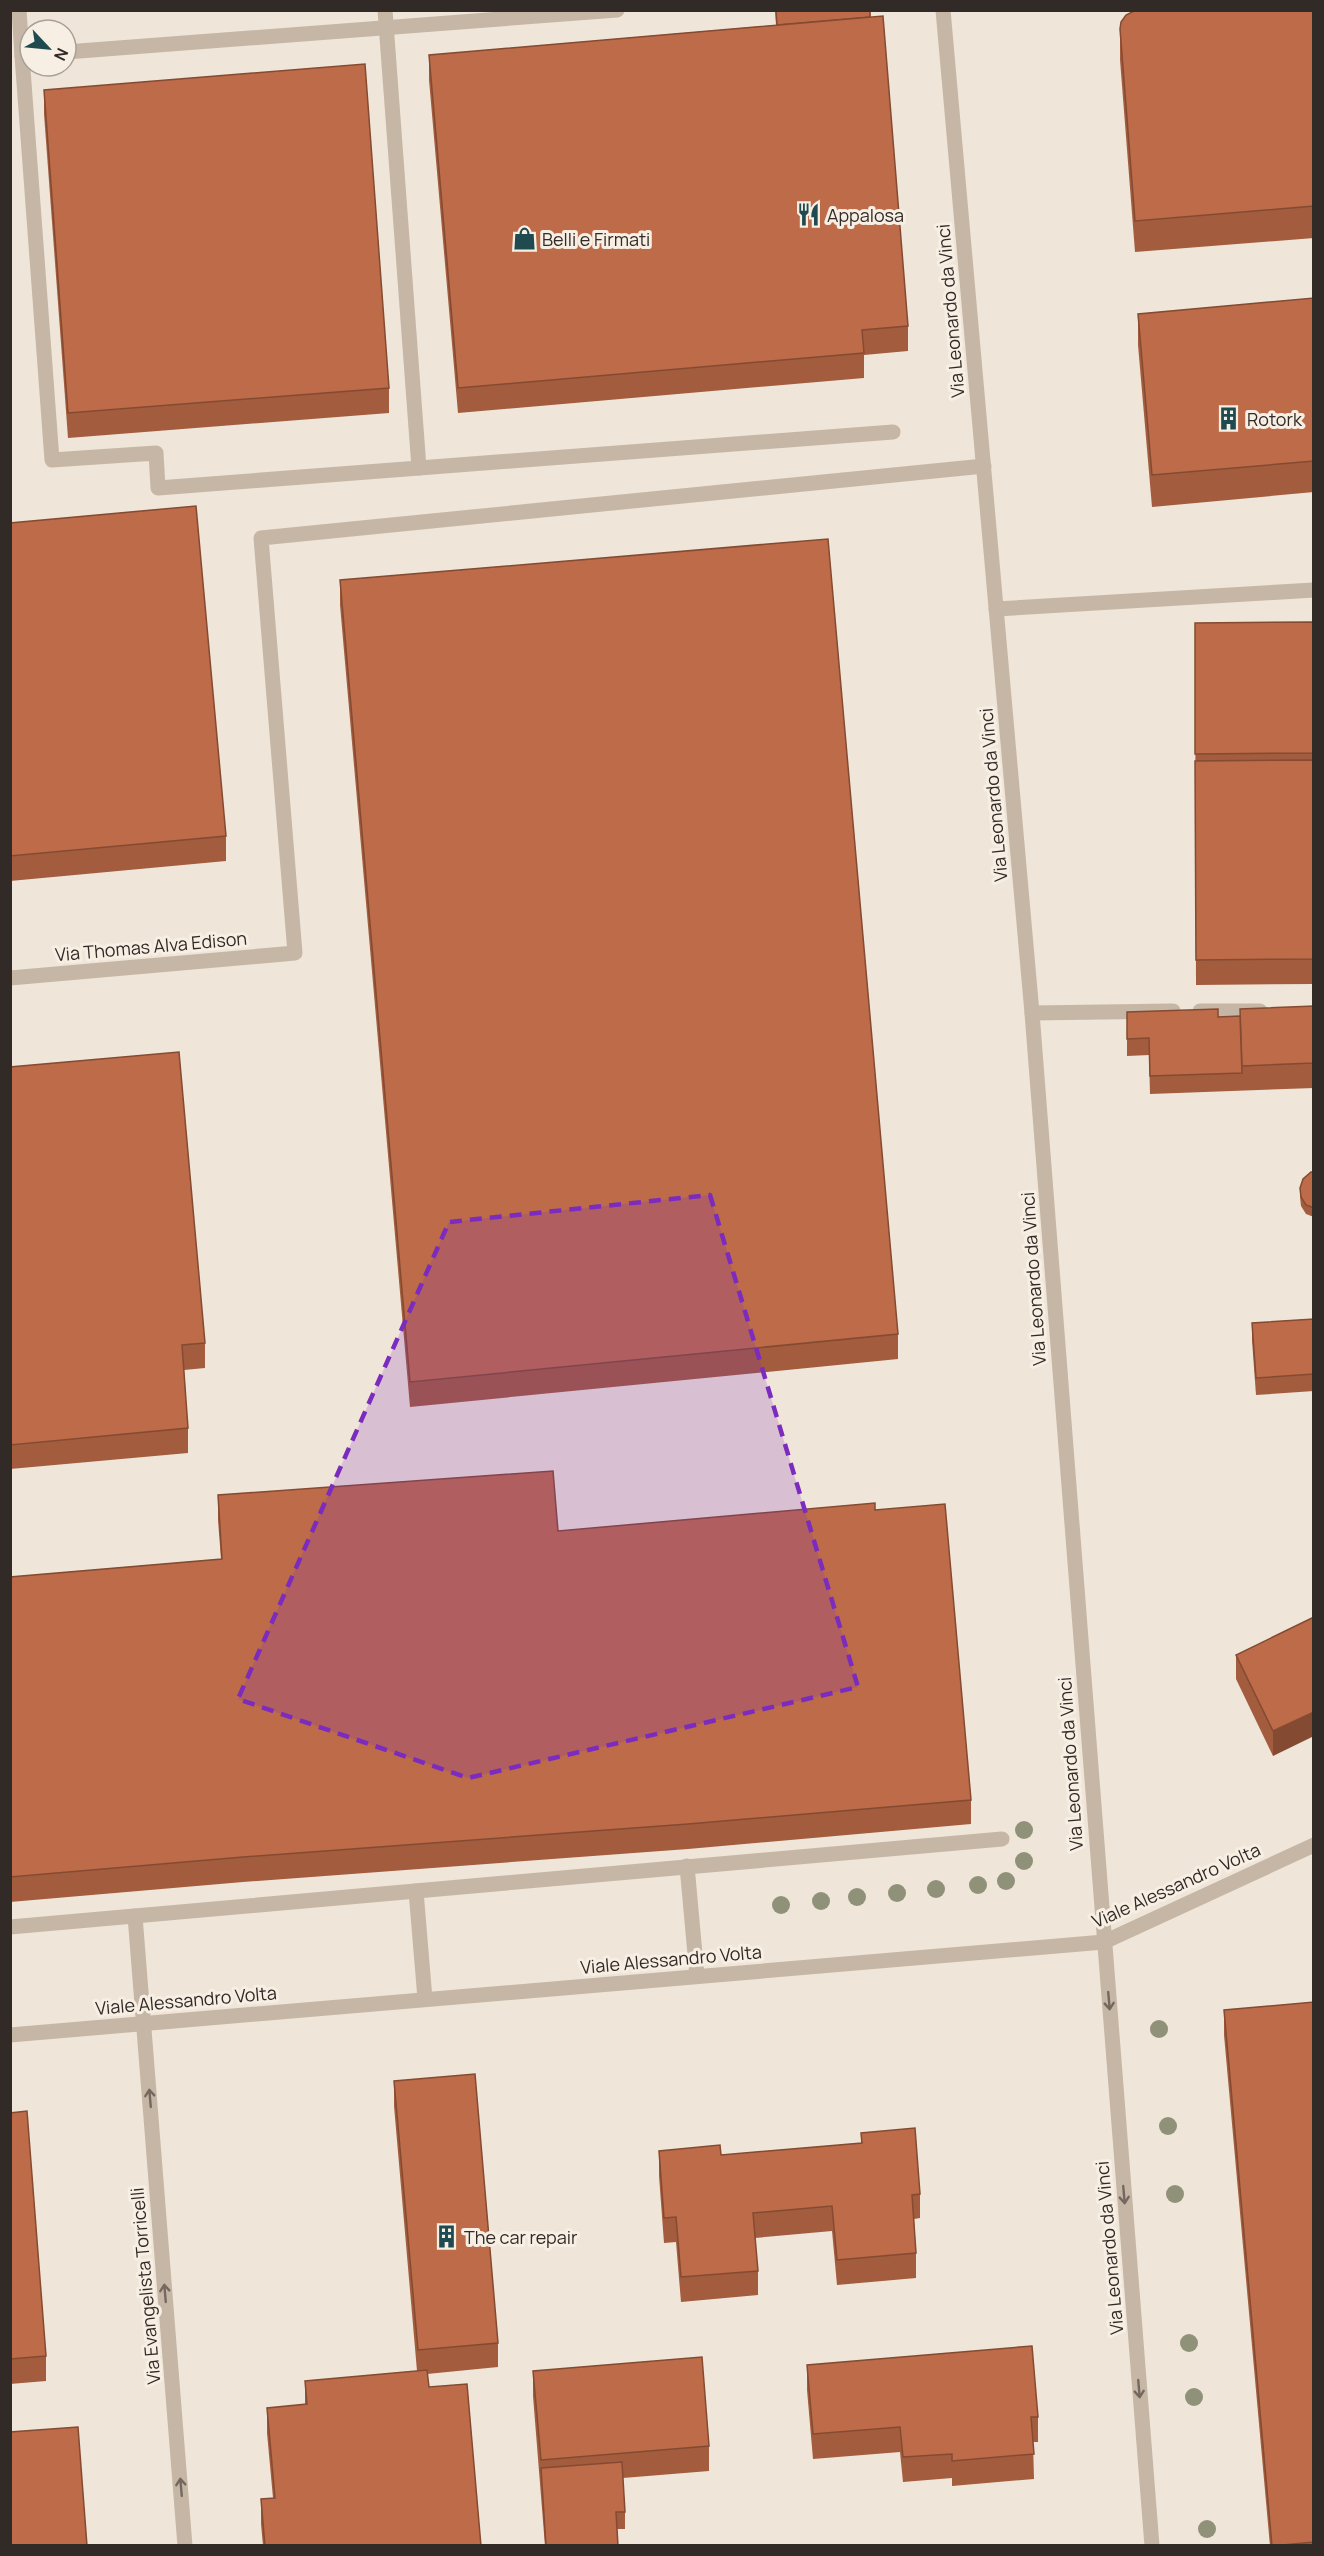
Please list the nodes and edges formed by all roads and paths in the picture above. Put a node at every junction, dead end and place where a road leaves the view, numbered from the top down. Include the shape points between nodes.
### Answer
1 (386, 10) edge
2 (617, 10) edge
3 (943, 10) edge
4 (387, 28) junction
5 (78, 51) edge
6 (27, 78) edge
7 (893, 432) dead end
8 (984, 466) junction
9 (419, 468) junction
10 (1314, 590) edge
11 (996, 609) junction
12 (10, 978) edge
13 (1278, 1011) edge
14 (1032, 1013) junction
15 (1002, 1839) dead end
16 (1314, 1845) edge
17 (687, 1866) junction
18 (416, 1891) junction
19 (135, 1916) junction
20 (10, 1927) edge
21 (1104, 1942) junction
22 (697, 1976) junction
23 (425, 1999) junction
24 (144, 2023) junction
25 (10, 2035) edge
26 (185, 2546) edge
27 (1152, 2546) edge

1 - 4 street
2 - 4 street
3 - 8 street, Via Leonardo da Vinci
4 - 5 street
4 - 9 street
6 - 9 street via 52,460 156,453 158,488
7 - 9 street
8 - 11 street, Via Leonardo da Vinci
8 - 12 street, Via Thomas Alva Edison via 261,538 295,953
10 - 11 street
11 - 14 street, Via Leonardo da Vinci
13 - 14 street
14 - 21 street, Via Leonardo da Vinci
15 - 17 street
16 - 21 street, Viale Alessandro Volta
17 - 18 street
17 - 22 street
18 - 19 street
18 - 23 street
19 - 20 street
19 - 24 street, Via Evangelista Torricelli
21 - 22 street, Viale Alessandro Volta
21 -> 27 street, Via Leonardo da Vinci
22 - 23 street, Viale Alessandro Volta
23 - 24 street, Viale Alessandro Volta
24 - 25 street, Viale Alessandro Volta
26 -> 24 street, Via Evangelista Torricelli

